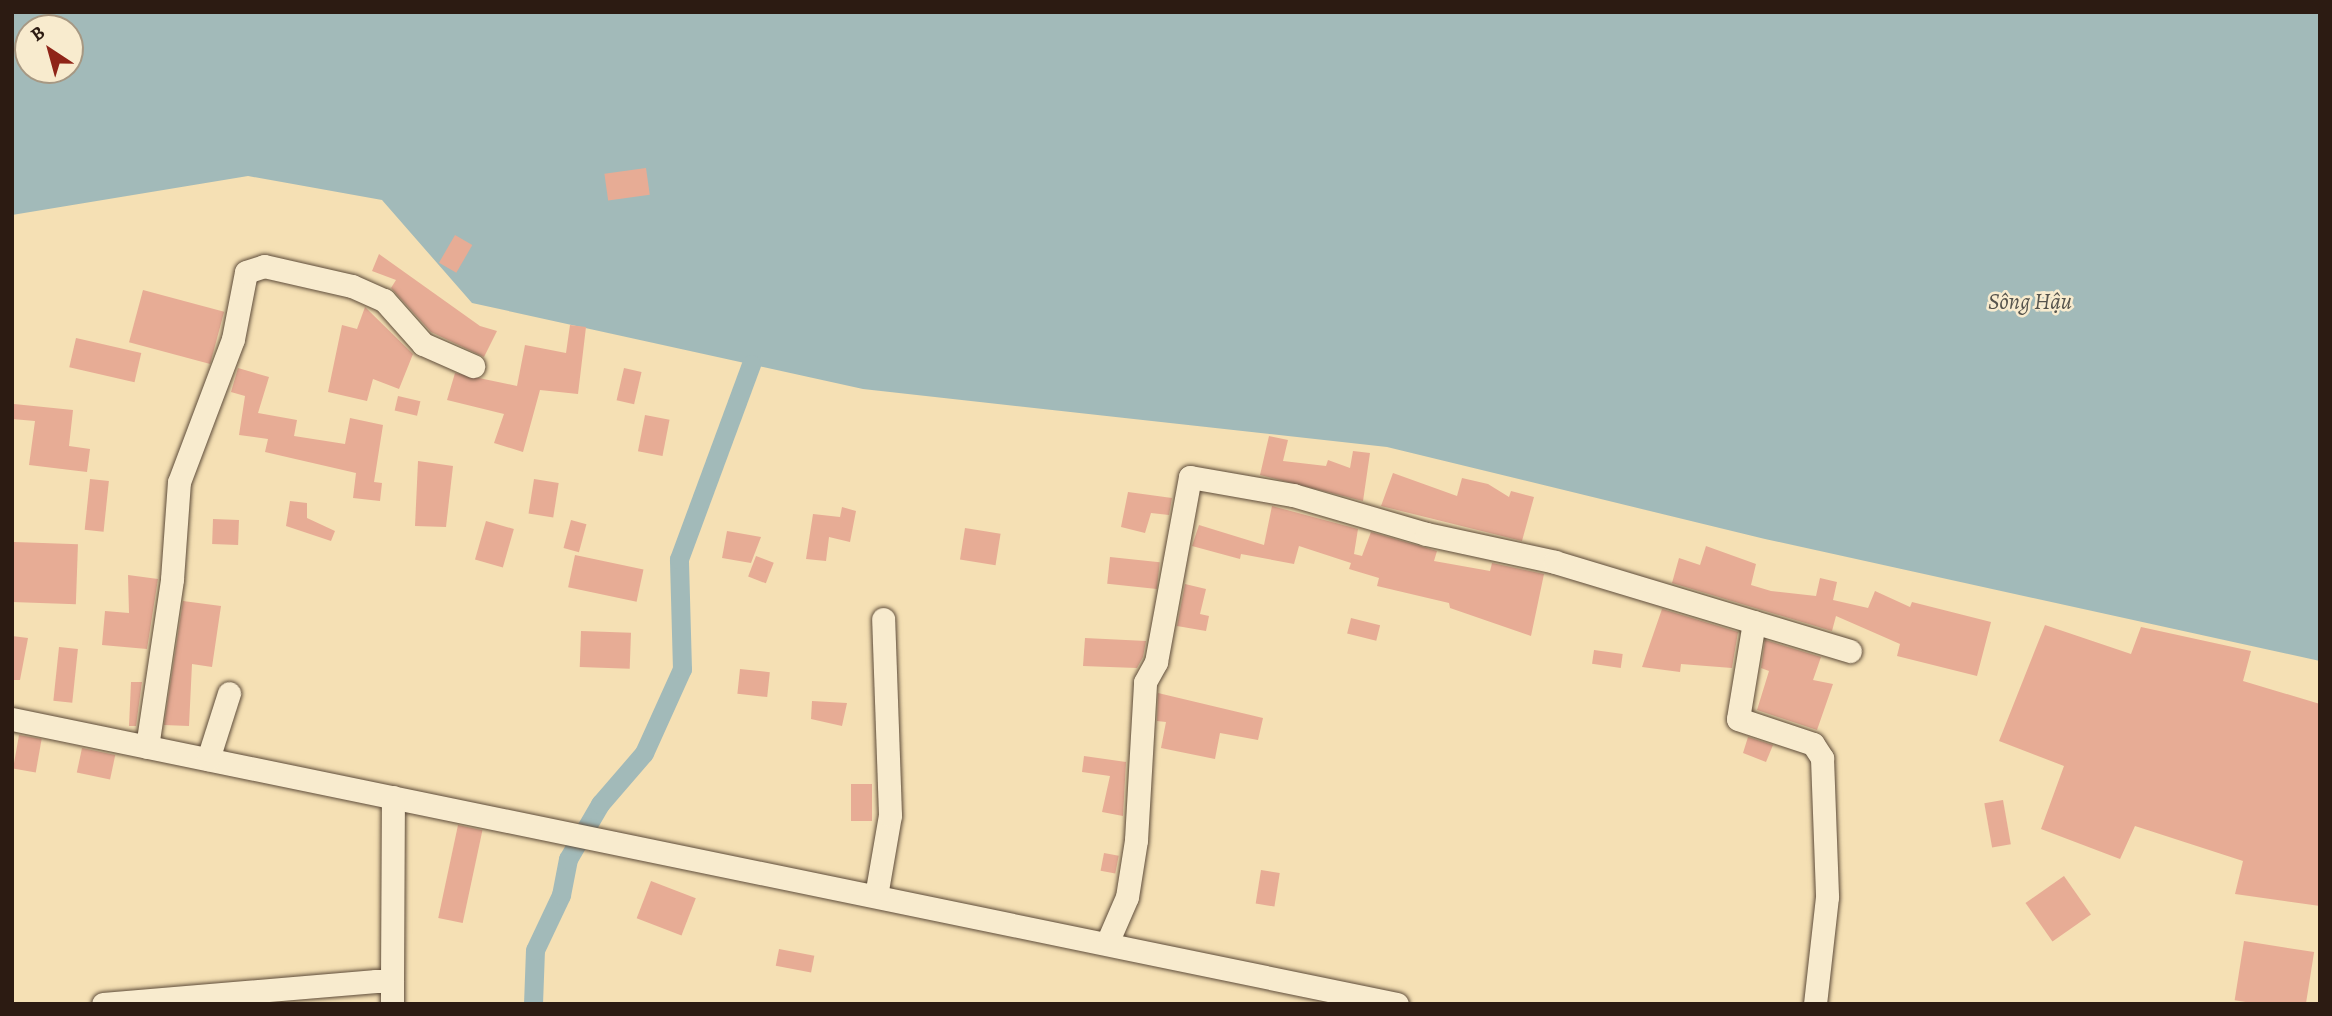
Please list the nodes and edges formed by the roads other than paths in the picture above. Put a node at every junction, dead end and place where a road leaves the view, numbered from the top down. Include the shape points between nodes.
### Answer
1 (473, 366) dead end
2 (883, 620) dead end
3 (1754, 622) junction
4 (1850, 651) dead end
5 (229, 693) dead end
6 (12, 719) edge
7 (148, 747) junction
8 (208, 759) junction
9 (393, 797) junction
10 (876, 896) junction
11 (1107, 943) junction
12 (392, 992) edge
13 (103, 1004) edge
14 (1397, 1004) edge
15 (1815, 1004) edge

1 - 7 street via 423,344 384,300 352,286 264,266 246,272 233,339 178,482 172,579
2 - 10 street via 890,815
3 - 4 street
3 - 11 street via 1555,562 1426,534 1293,495 1190,477 1156,662 1145,682 1136,840 1127,897
3 - 15 street via 1738,719 1816,745 1822,758 1827,897
5 - 8 street
6 - 7 street
7 - 8 street
8 - 9 street
9 - 10 street
9 - 12 street
10 - 11 street
11 - 14 street
12 - 13 street via 161,995

